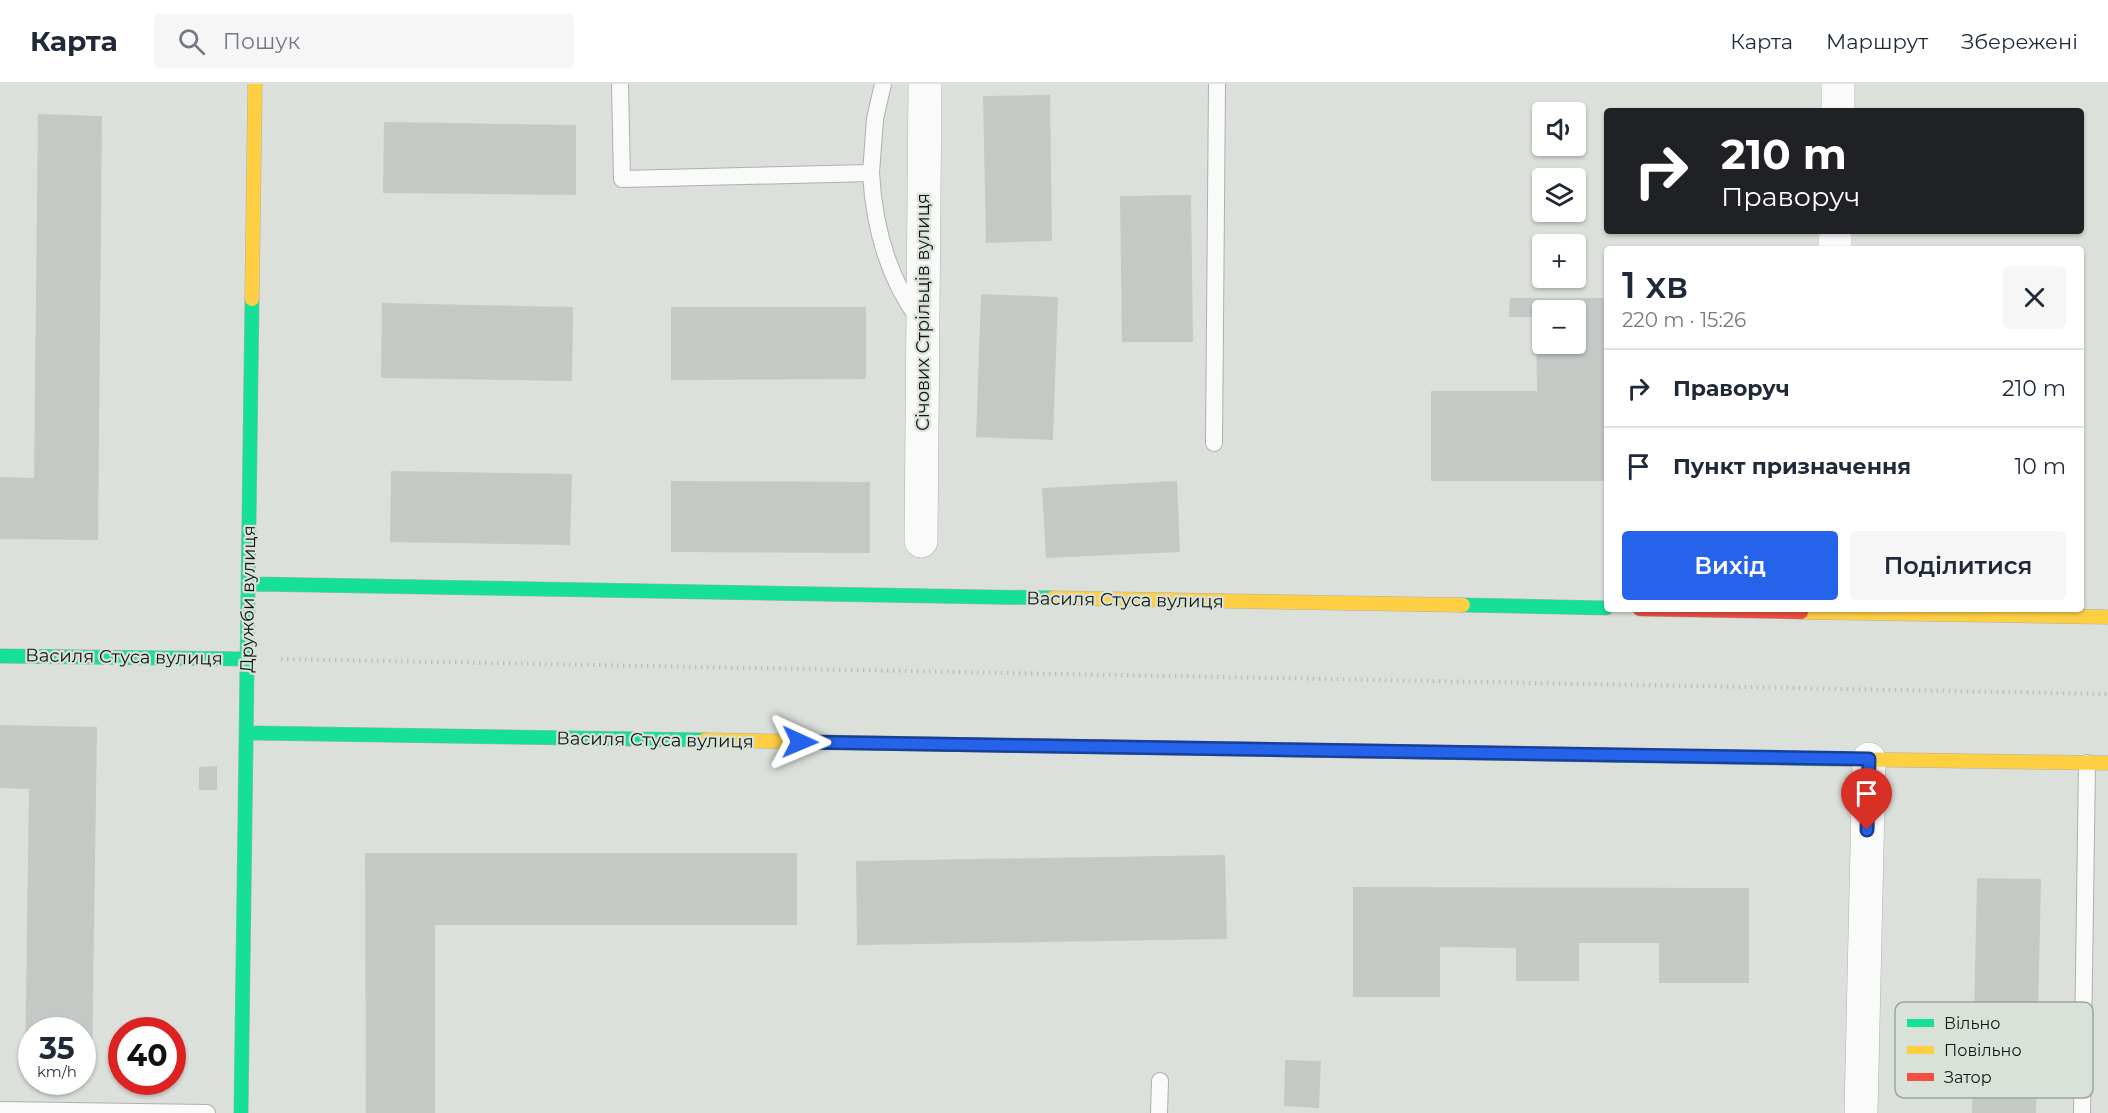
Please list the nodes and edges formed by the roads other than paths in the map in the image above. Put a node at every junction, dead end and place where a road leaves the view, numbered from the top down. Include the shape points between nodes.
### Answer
1 (255, 84) edge
2 (620, 84) edge
3 (883, 84) edge
4 (925, 84) edge
5 (1217, 84) edge
6 (1838, 84) edge
7 (1838, 108) edge
8 (871, 173) junction
9 (923, 325) junction
10 (1214, 443) dead end
11 (921, 541) dead end
12 (248, 584) junction
13 (1604, 608) edge
14 (1874, 612) edge
15 (2108, 617) edge
16 (0, 656) edge
17 (247, 659) junction
18 (246, 733) junction
19 (1869, 759) junction
20 (2087, 762) junction
21 (2108, 763) edge
22 (2084, 1002) edge
23 (1160, 1081) dead end
24 (2082, 1098) edge
25 (0, 1110) edge
26 (207, 1113) edge
27 (241, 1113) edge
28 (1159, 1113) edge
29 (1861, 1113) edge
30 (2082, 1113) edge

1 - 12 street, Дружби вулиця
2 - 8 lane via 622,179
3 - 8 lane via 875,119
4 - 9 street, Січових Стрільців вулиця
5 - 10 lane
6 - 7 street
8 - 9 lane via 873,209 893,280
9 - 11 street, Січових Стрільців вулиця
12 - 13 street, Василя Стуса вулиця
12 - 17 street, Дружби вулиця
14 - 15 street
16 - 17 street, Василя Стуса вулиця
17 - 18 street, Дружби вулиця
18 - 19 street, Василя Стуса вулиця
18 - 27 street, Дружби вулиця
19 - 20 street, Василя Стуса вулиця
19 - 29 street
20 - 21 street, Василя Стуса вулиця
20 - 22 lane
23 - 28 lane
24 - 30 lane
25 - 26 lane

